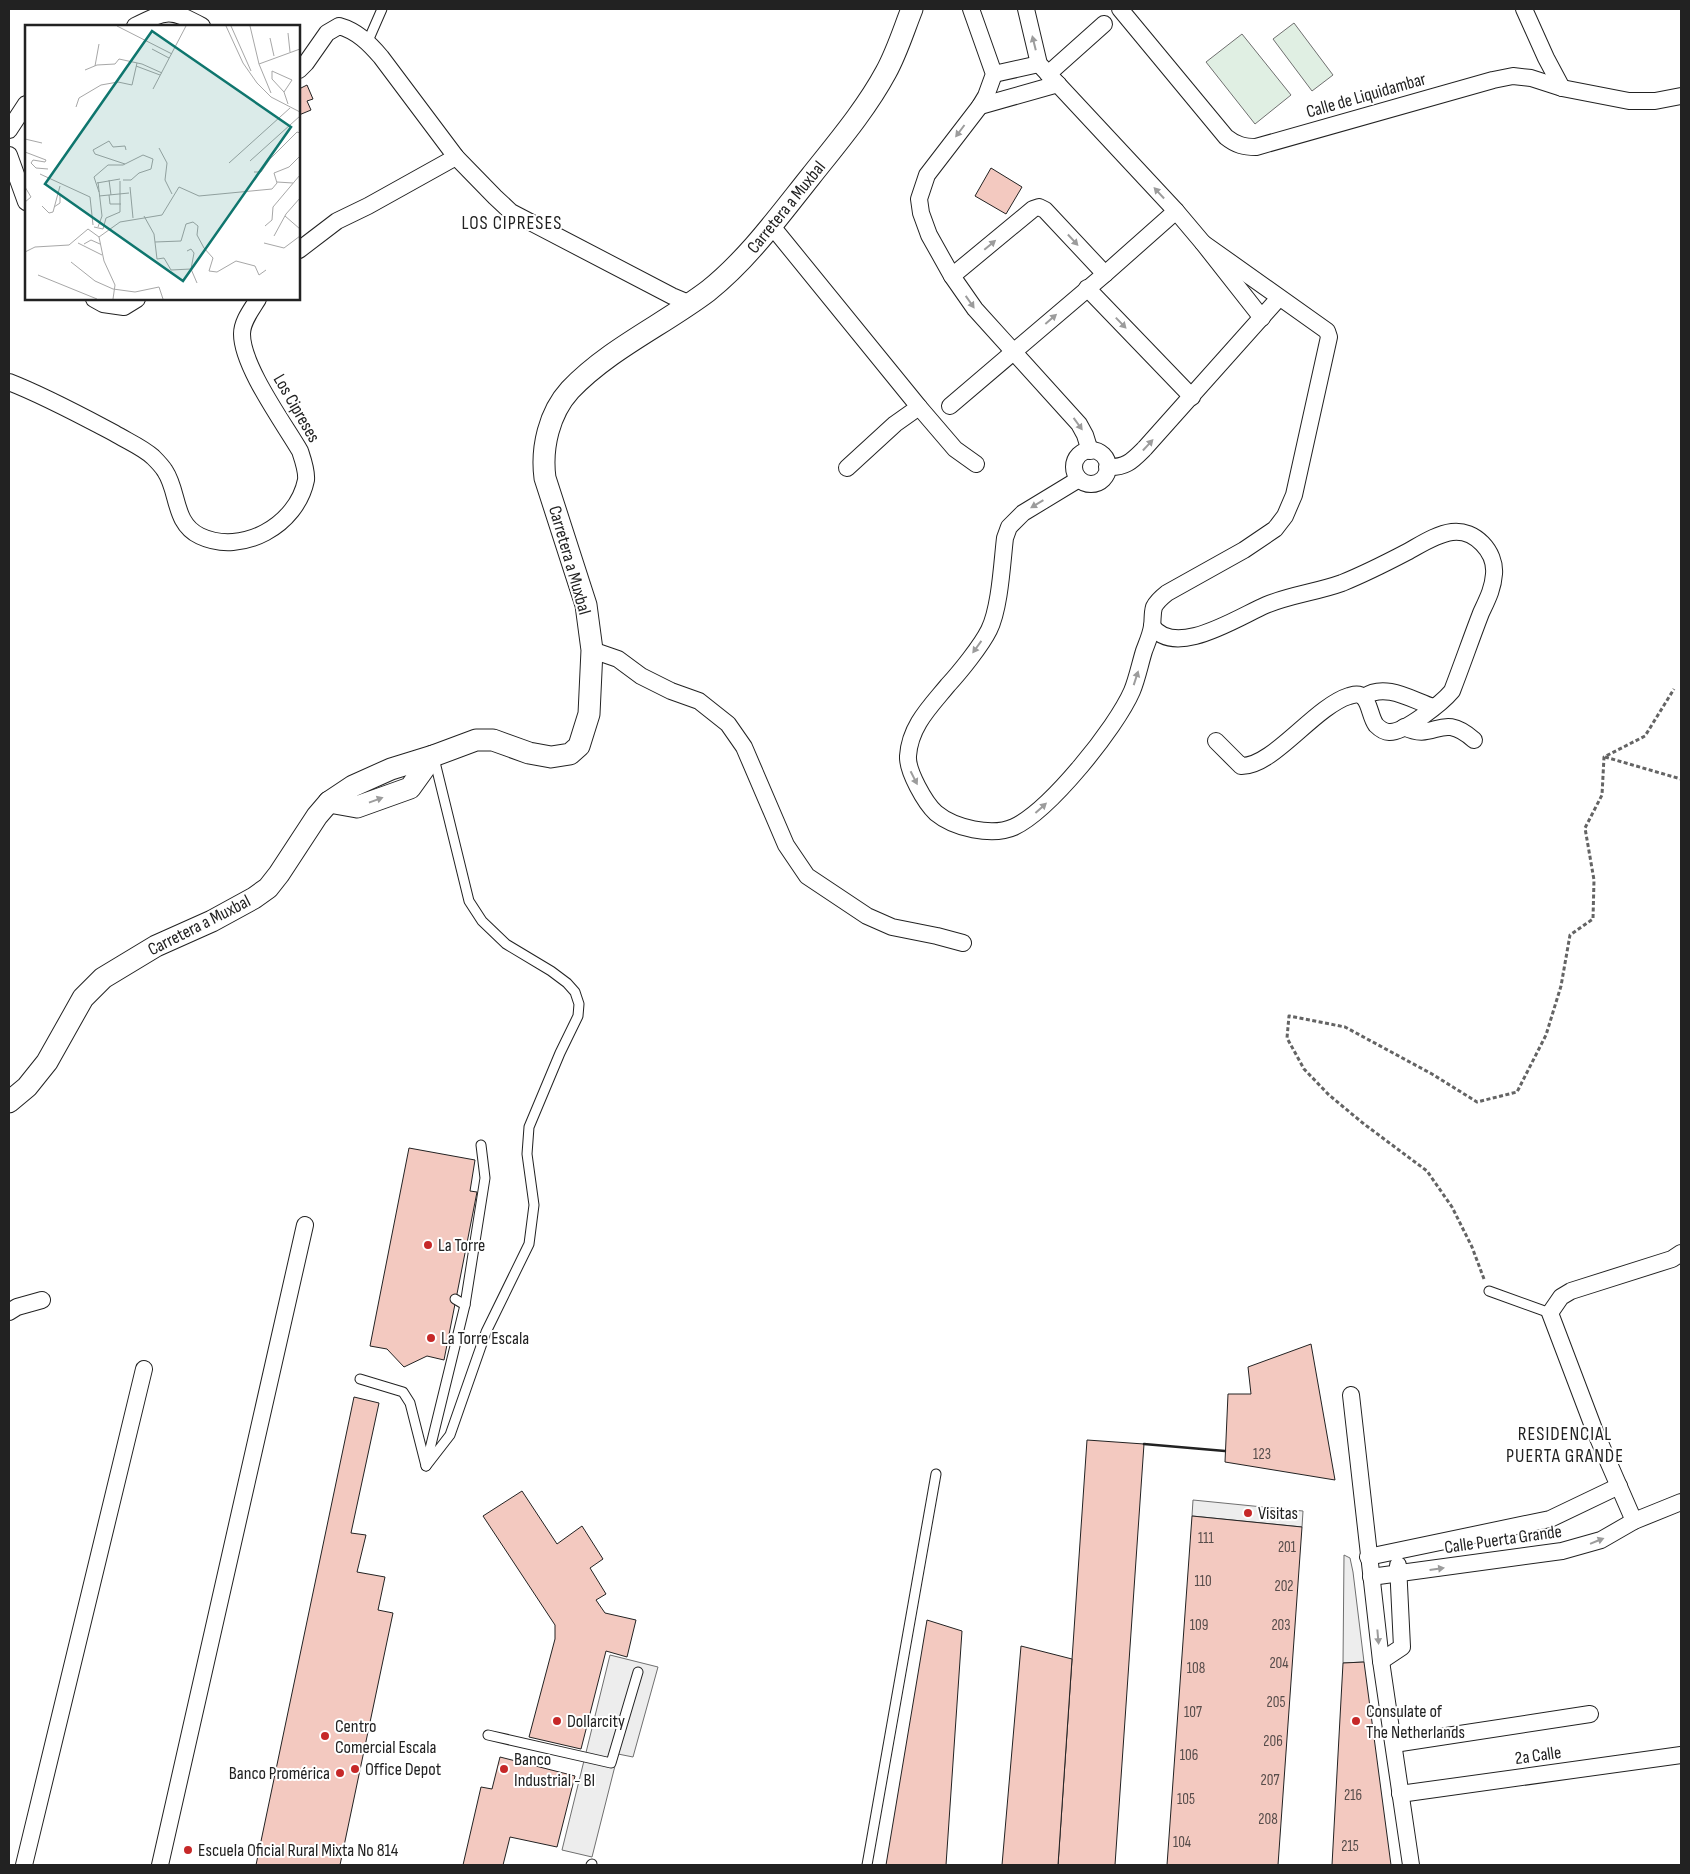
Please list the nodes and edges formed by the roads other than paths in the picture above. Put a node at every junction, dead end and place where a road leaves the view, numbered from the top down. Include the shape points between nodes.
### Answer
1 (382, 9) edge
2 (912, 9) edge
3 (971, 9) edge
4 (1026, 9) edge
5 (1120, 9) edge
6 (1524, 10) edge
7 (1104, 24) dead end
8 (137, 25) edge
9 (200, 25) edge
10 (368, 41) junction
11 (300, 69) edge
12 (994, 74) junction
13 (1048, 74) junction
14 (1562, 88) junction
15 (1681, 96) edge
16 (25, 106) edge
17 (980, 106) junction
18 (9, 130) edge
19 (9, 155) edge
20 (456, 157) junction
21 (25, 199) edge
22 (1176, 211) junction
23 (771, 225) junction
24 (1203, 243) junction
25 (300, 249) edge
26 (1105, 274) junction
27 (952, 276) junction
28 (1087, 288) junction
29 (1279, 298) junction
30 (96, 300) edge
31 (135, 300) edge
32 (257, 300) edge
33 (681, 300) junction
34 (1262, 318) junction
35 (1014, 351) junction
36 (9, 382) edge
37 (1192, 397) junction
38 (950, 406) dead end
39 (918, 407) junction
40 (1090, 450) junction
41 (976, 464) dead end
42 (1107, 467) junction
43 (847, 468) dead end
44 (1079, 479) junction
45 (1152, 626) junction
46 (592, 650) junction
47 (1364, 698) junction
48 (1433, 707) junction
49 (1404, 728) junction
50 (1474, 740) dead end
51 (1216, 741) dead end
52 (433, 756) junction
53 (963, 943) dead end
54 (9, 1102) edge
55 (481, 1144) dead end
56 (305, 1225) dead end
57 (1681, 1253) edge
58 (1489, 1291) road end
59 (456, 1299) dead end
60 (42, 1300) dead end
61 (466, 1305) junction
62 (9, 1312) edge
63 (1550, 1313) junction
64 (144, 1369) dead end
65 (360, 1378) dead end
66 (1351, 1395) dead end
67 (426, 1466) junction
68 (936, 1474) dead end
69 (1619, 1486) junction
70 (1681, 1502) edge
71 (1634, 1521) junction
72 (1396, 1551) junction
73 (1368, 1557) junction
74 (1400, 1574) junction
75 (1371, 1577) junction
76 (1380, 1661) junction
77 (638, 1672) dead end
78 (1590, 1714) dead end
79 (488, 1734) dead end
80 (1394, 1744) junction
81 (1681, 1755) edge
82 (1400, 1794) junction
83 (24, 1865) edge
84 (160, 1865) edge
85 (867, 1865) edge
86 (1411, 1865) edge

1 - 10 lane
2 - 23 street, Carretera a Muxbal via 888,70 871,97
3 - 12 street
13 -> 4 street
5 - 14 street, Calle de Liquidambar via 1226,137 1240,146 1256,147 1513,76
6 - 14 street
7 - 13 street
8 - 9 street via 172,13
10 - 11 street via 339,26 327,33
10 - 20 street
12 - 13 street
12 - 17 street
13 - 17 street
22 -> 13 street
14 - 15 street, Calle de Liquidambar via 1629,101
16 - 18 street
17 -> 27 street via 927,174 919,199 929,235
19 - 21 street
20 - 25 street via 337,220
20 - 33 street via 512,212
22 - 24 street
22 - 26 street
23 - 33 street, Carretera a Muxbal via 719,281
23 - 39 street
24 - 29 street
24 - 34 street
27 -> 26 street via 1039,207
26 - 28 street
27 -> 35 street via 975,308
35 -> 28 street
28 -> 37 street
29 - 34 street
29 - 45 street via 1327,331 1329,337 1294,495 1275,529 1160,599 1155,606
30 - 31 street via 115,307 124,307
32 - 36 street, Los Cipreses via 242,332 248,359 300,451 306,479 292,512 261,535 227,541 199,536 180,516 166,471 152,456 92,421
33 - 46 street, Carretera a Muxbal via 569,391 553,416 545,446 545,478 586,605
34 - 37 street
35 - 38 street
35 -> 40 street via 1079,424
42 -> 37 street via 1119,468 1134,459
39 - 41 street via 955,449
39 - 43 street
40 - 42 street via 1102,455
40 - 44 street via 1075,461 1074,469
42 - 44 street via 1106,474 1097,483
44 -> 45 street via 1022,513 1009,527 989,630 924,713 914,732 908,759 910,770 935,812 967,828 999,832 1031,816 1055,795 1110,729 1132,691
45 - 48 street via 1157,633 1174,639 1203,634 1267,605 1342,583 1435,538 1451,532 1465,533 1483,544 1492,557 1495,573 1491,593 1452,691
46 - 52 street, Carretera a Muxbal via 589,714 579,746 570,754 551,757 493,740 476,740
46 - 53 street via 618,659 641,676 699,701 728,724 744,747 786,845 807,876 867,916 892,927
47 - 48 street via 1378,690 1386,690
47 - 49 street via 1376,725 1383,731
47 - 51 street via 1351,695 1339,700 1249,767 1241,766
48 - 49 street
49 - 50 street via 1425,732 1445,726 1455,727
52 - 54 street, Carretera a Muxbal via 353,786 329,802 268,888 212,921 156,946 103,978 83,998 47,1062 27,1087
52 - 67 lane via 470,901 482,921 506,944 567,983 579,1004 578,1016 529,1127 527,1154 534,1204 529,1244 486,1332 450,1435
55 - 61 lane via 485,1178
56 - 84 street
57 - 63 street via 1672,1259 1571,1291
58 - 63 lane
59 - 61 lane
60 - 62 street
61 - 67 lane
63 - 69 street
64 - 83 street
65 - 67 lane via 403,1392 410,1403
66 - 73 street
68 - 85 lane
69 - 71 street
69 - 72 street, Calle Puerta Grande via 1550,1519
70 - 71 street, Calle Puerta Grande
74 -> 71 street, Calle Puerta Grande via 1562,1551 1601,1540
72 - 73 street, Calle Puerta Grande
72 - 74 street
73 - 75 street
74 - 75 street, Calle Puerta Grande
74 - 76 street via 1402,1647
75 -> 76 street
76 - 80 street
77 - 79 lane via 611,1763
78 - 80 street
80 - 82 street
81 - 82 street, 2a Calle
82 - 86 street

